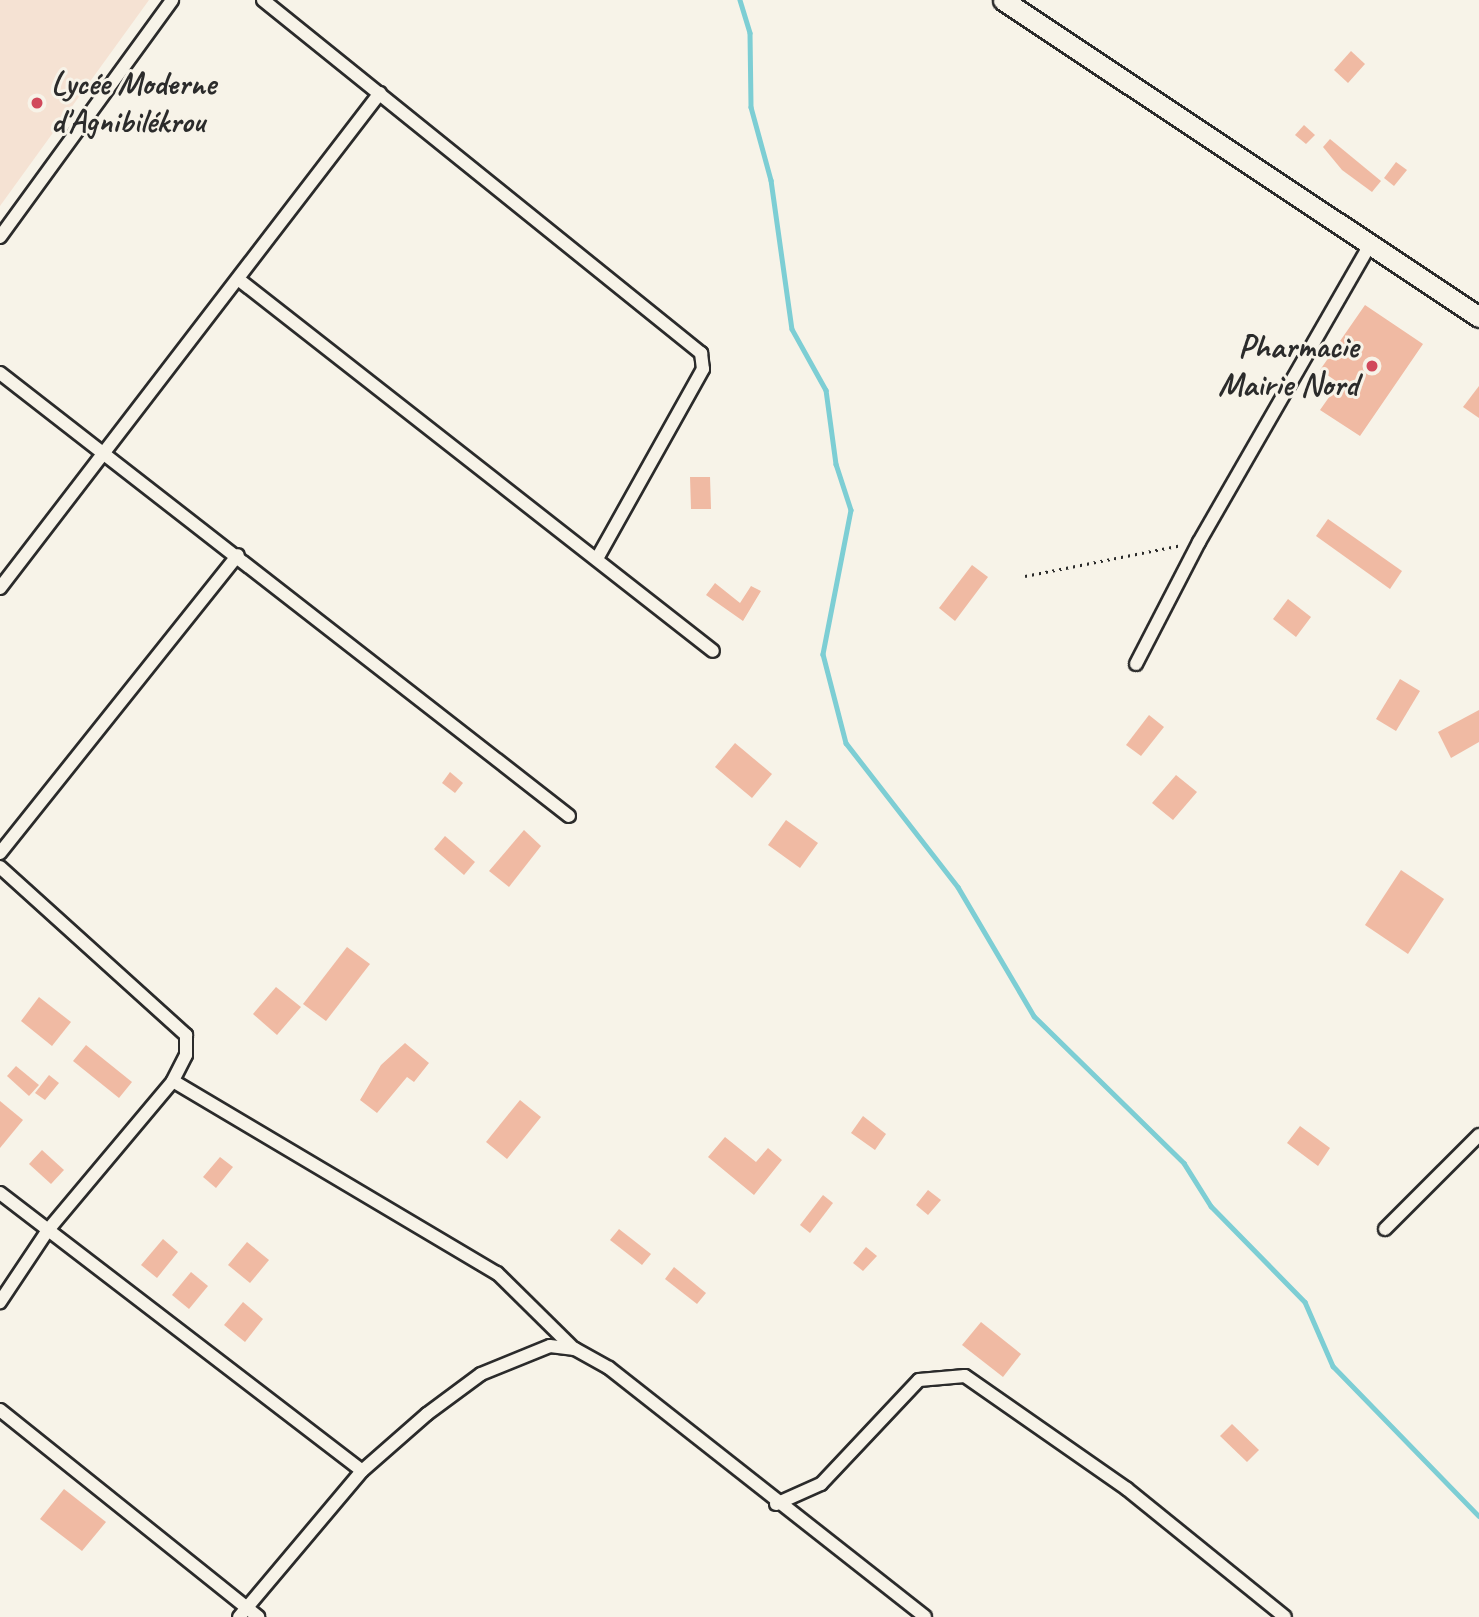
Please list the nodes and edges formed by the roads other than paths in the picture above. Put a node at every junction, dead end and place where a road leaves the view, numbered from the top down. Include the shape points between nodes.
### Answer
1 (172, 0) edge
2 (263, 0) edge
3 (1003, 0) edge
4 (380, 93) junction
5 (0, 237) edge
6 (1370, 245) junction
7 (238, 279) junction
8 (1478, 314) edge
9 (0, 373) edge
10 (104, 453) junction
11 (238, 555) junction
12 (597, 559) junction
13 (0, 588) edge
14 (713, 651) dead end
15 (1136, 664) dead end
16 (569, 816) dead end
17 (0, 853) edge
18 (0, 867) edge
19 (173, 1081) junction
20 (1479, 1135) edge
21 (0, 1193) edge
22 (1385, 1229) dead end
23 (48, 1230) junction
24 (0, 1302) edge
25 (575, 1349) junction
26 (0, 1410) edge
27 (362, 1471) junction
28 (776, 1504) junction
29 (242, 1612) edge
30 (258, 1617) edge
31 (925, 1617) edge
32 (1286, 1617) edge

1 - 5 street
2 - 4 street
3 - 6 main road
4 - 7 street
4 - 12 street via 703,357 703,369
6 - 8 main road
6 - 15 street via 1199,542
7 - 10 street
7 - 12 street
9 - 10 street
10 - 11 street
10 - 13 street
11 - 16 street
11 - 17 street
12 - 14 street
18 - 19 street via 187,1035 186,1055
19 - 23 street
19 - 25 street via 497,1273
20 - 22 street
21 - 23 street
23 - 24 street
23 - 27 street
25 - 27 street via 550,1346 481,1374
25 - 28 street via 609,1368
26 - 29 street
27 - 29 street
28 - 31 street
28 - 32 street via 821,1485 919,1380 965,1376 1127,1489
29 - 30 street

